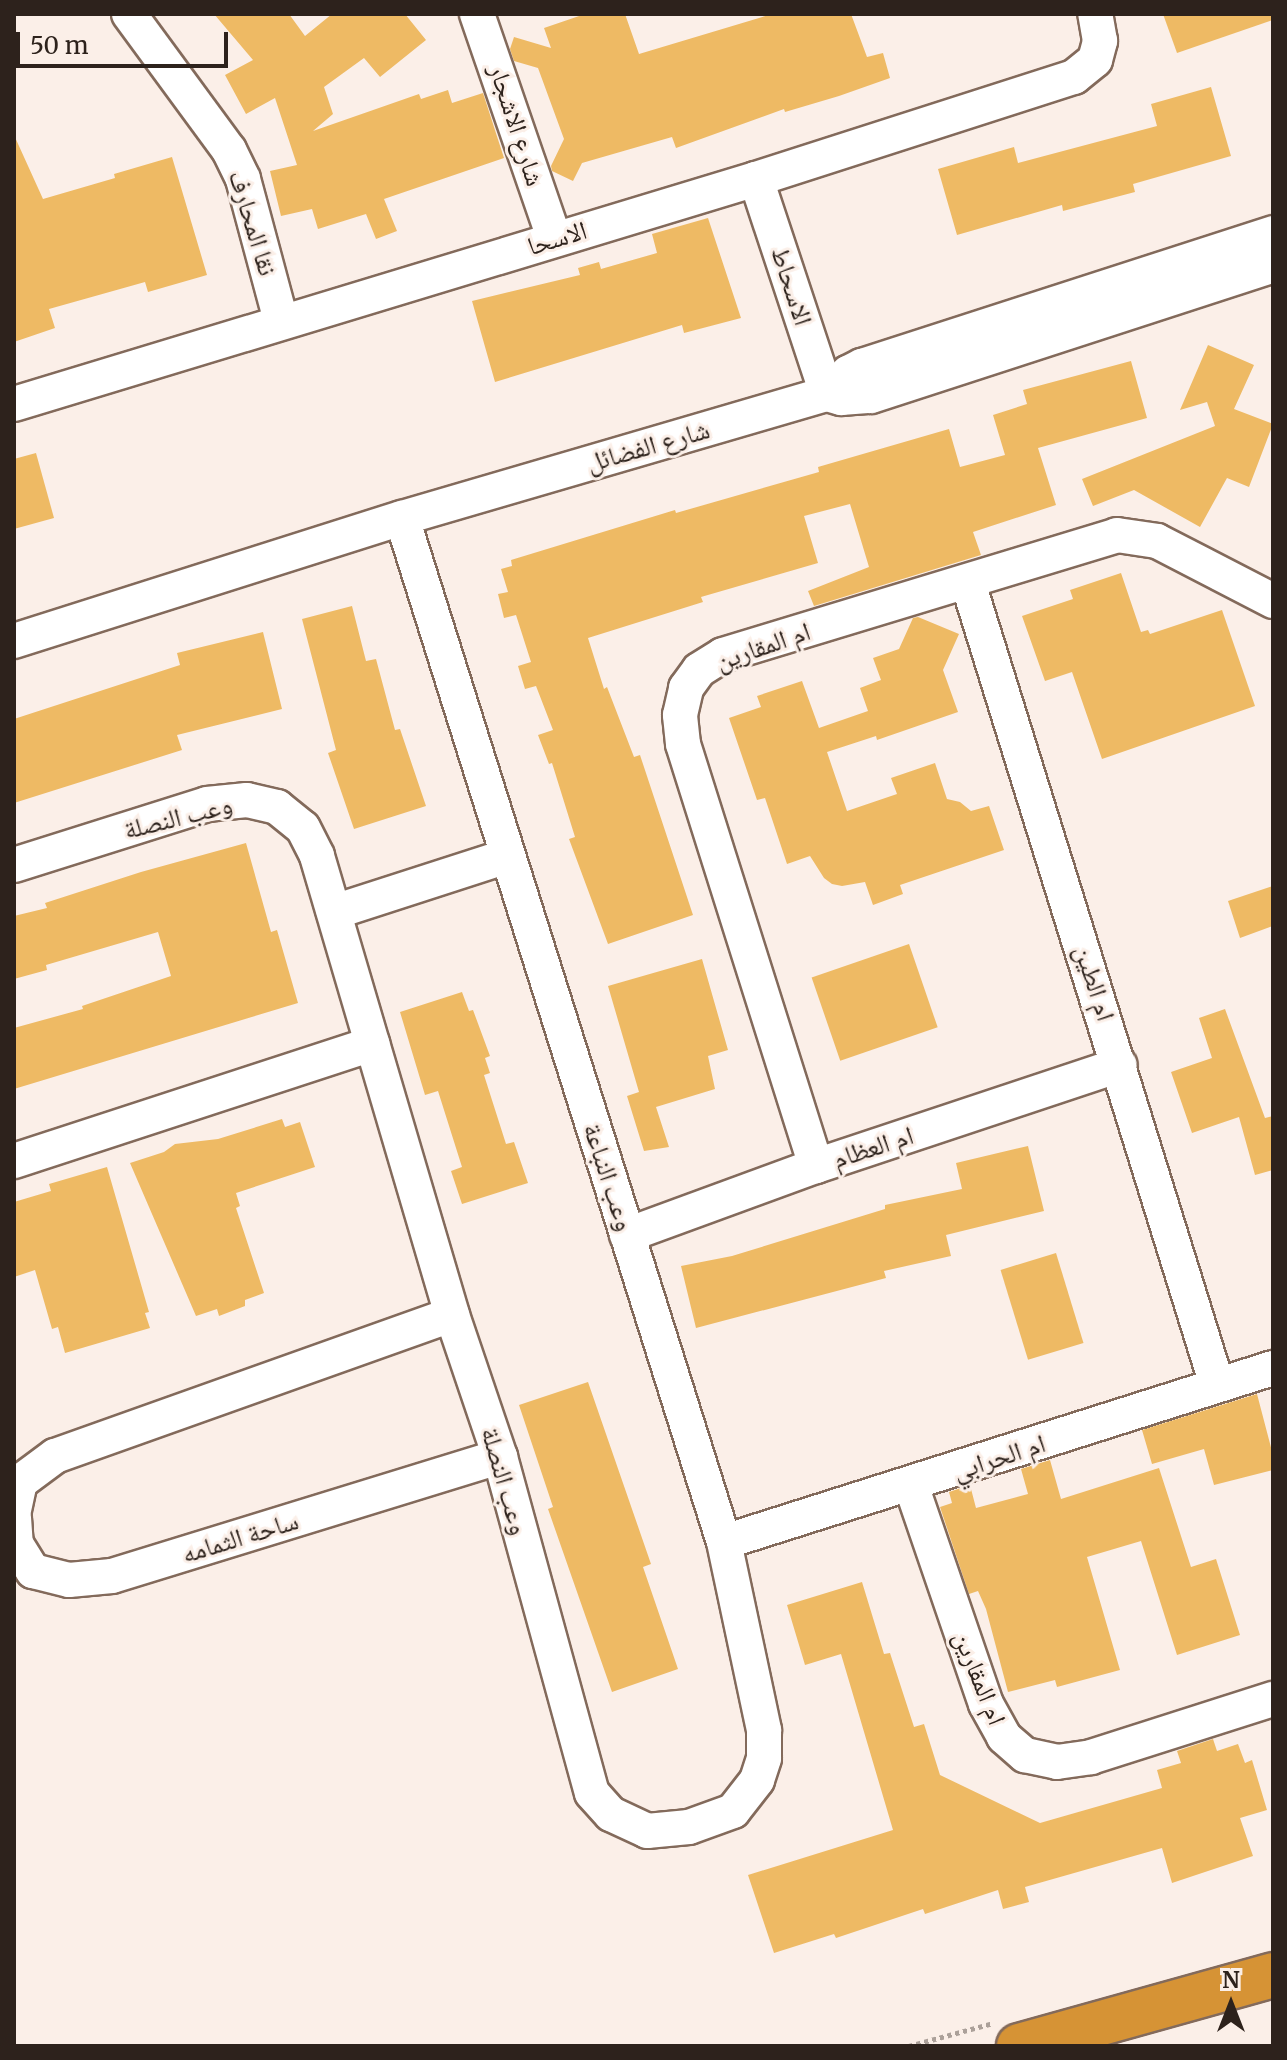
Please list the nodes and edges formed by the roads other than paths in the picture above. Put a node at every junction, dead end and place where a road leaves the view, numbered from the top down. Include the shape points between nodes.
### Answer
1 (129, 14) edge
2 (1095, 14) edge
3 (484, 16) edge
4 (756, 179) junction
5 (1273, 233) edge
6 (554, 238) junction
7 (1273, 246) edge
8 (1273, 265) edge
9 (1209, 286) junction
10 (281, 321) junction
11 (827, 394) junction
12 (14, 404) edge
13 (402, 518) junction
14 (968, 583) junction
15 (1273, 601) edge
16 (14, 641) edge
17 (507, 856) junction
18 (14, 865) edge
19 (334, 912) junction
20 (372, 1044) junction
21 (1120, 1065) junction
22 (14, 1161) edge
23 (816, 1166) junction
24 (627, 1235) junction
25 (452, 1315) junction
26 (1273, 1368) edge
27 (1217, 1385) junction
28 (500, 1457) junction
29 (911, 1485) junction
30 (16, 1490) edge
31 (14, 1518) edge
32 (724, 1542) junction
33 (1273, 1699) edge
34 (710, 1822) joint
35 (1273, 1975) edge
36 (1019, 2046) edge

1 - 10 street, نقا المحارف via 229,150 243,179
2 - 4 street, الاسحا via 1100,41 1095,60 1074,77
3 - 6 street, شارع الاشجار
4 - 6 street, الاسحا
4 - 11 street, الاسحاط
5 - 11 street, شارع الفضائل via 862,366
6 - 10 street, الاسحا
7 - 9 street via 1225,262
8 - 9 street
9 - 11 street via 871,396
10 - 12 street, الاسحا
11 - 13 street, شارع الفضائل
13 - 16 street, شارع الفضائل
13 - 17 street, وعب النباعة
14 - 15 street, ام المقارين via 1117,535 1157,541
14 - 21 street, ام الطين
14 - 23 street, ام المقارين via 723,655 699,670 686,688 680,715 683,744
17 - 19 street
17 - 24 street, وعب النباعة
18 - 19 street, وعب النصلة via 207,804 247,800 277,807 303,828
19 - 20 street, وعب النصلة
20 - 22 street
20 - 25 street, وعب النصلة
21 - 23 street, ام العظام
21 - 27 street, ام الطين
23 - 24 street, ام العظام
24 - 32 street, وعب النباعة
25 - 28 street, وعب النصلة
25 - 30 street via 55,1456
26 - 27 street, ام الحرابي
27 - 29 street, ام الحرابي
28 - 31 street, ساحة الثمامه via 112,1576 69,1580 33,1571 16,1544
28 - 34 street, وعب النصلة via 592,1793 611,1814 647,1831
29 - 32 street, ام الحرابي
29 - 33 street, ام المقارين via 986,1704 1004,1737 1025,1755 1057,1762 1091,1757
32 - 34 street, وعب النباعة via 764,1730 764,1758 747,1796 733,1811
35 - 36 highway

